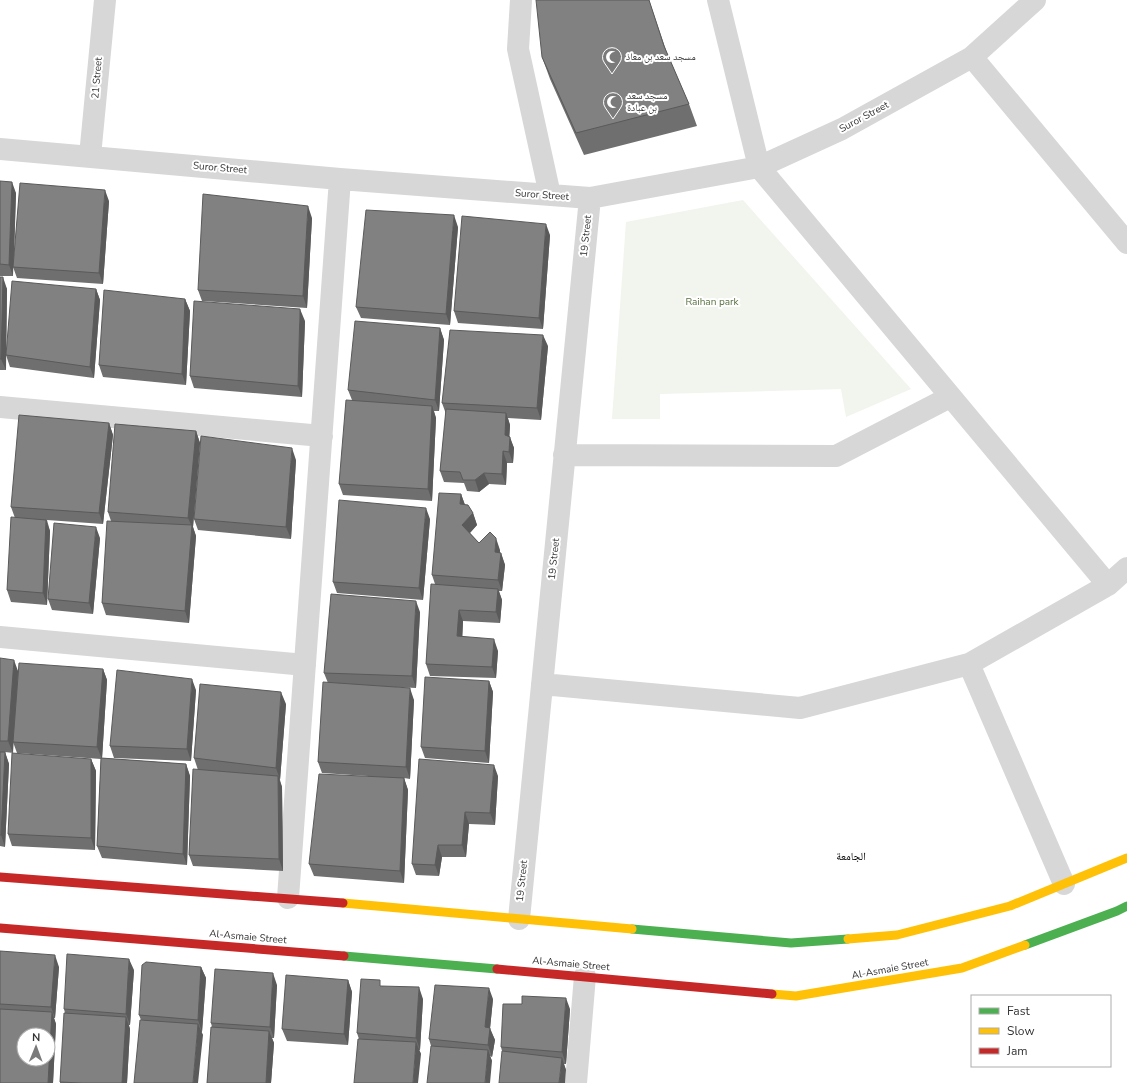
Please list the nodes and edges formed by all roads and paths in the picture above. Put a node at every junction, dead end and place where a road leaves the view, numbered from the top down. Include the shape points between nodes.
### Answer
1 (104, 0) edge
2 (521, 0) edge
3 (718, 0) edge
4 (1035, 0) edge
5 (972, 57) junction
6 (0, 148) edge
7 (90, 156) junction
8 (759, 167) junction
9 (340, 180) junction
10 (550, 195) junction
11 (590, 198) junction
12 (1127, 243) edge
13 (950, 397) junction
14 (0, 407) edge
15 (322, 436) junction
16 (564, 455) junction
17 (1127, 568) edge
18 (1108, 585) junction
19 (0, 637) edge
20 (969, 664) junction
21 (305, 665) junction
22 (542, 684) junction
23 (1127, 858) edge
24 (0, 877) edge
25 (1064, 884) junction
26 (288, 898) junction
27 (1127, 906) edge
28 (519, 919) junction
29 (0, 928) edge
30 (585, 976) junction
31 (576, 1083) edge

1 - 7 street, 21 Street
2 - 10 street via 518,49
3 - 8 street
4 - 5 street, Suror Street
5 - 8 street, Suror Street via 842,129
5 - 12 street
6 - 7 street, Suror Street
7 - 9 street, Suror Street
8 - 11 street, Suror Street
8 - 13 street
9 - 10 street, Suror Street
9 - 15 street
10 - 11 street, Suror Street
11 - 16 street, 19 Street
13 - 16 street via 836,456
13 - 18 street
14 - 15 street
15 - 21 street
16 - 22 street, 19 Street
17 - 18 street
18 - 20 street
19 - 21 street
20 - 22 street via 800,708
20 - 25 street
21 - 26 street
22 - 28 street, 19 Street
23 - 25 street
24 - 26 street
25 - 28 street via 1010,906 897,935 791,943
26 - 28 street
27 - 30 street, Al-Asmaie Street via 962,968 796,996
29 - 30 street, Al-Asmaie Street
30 - 31 street

